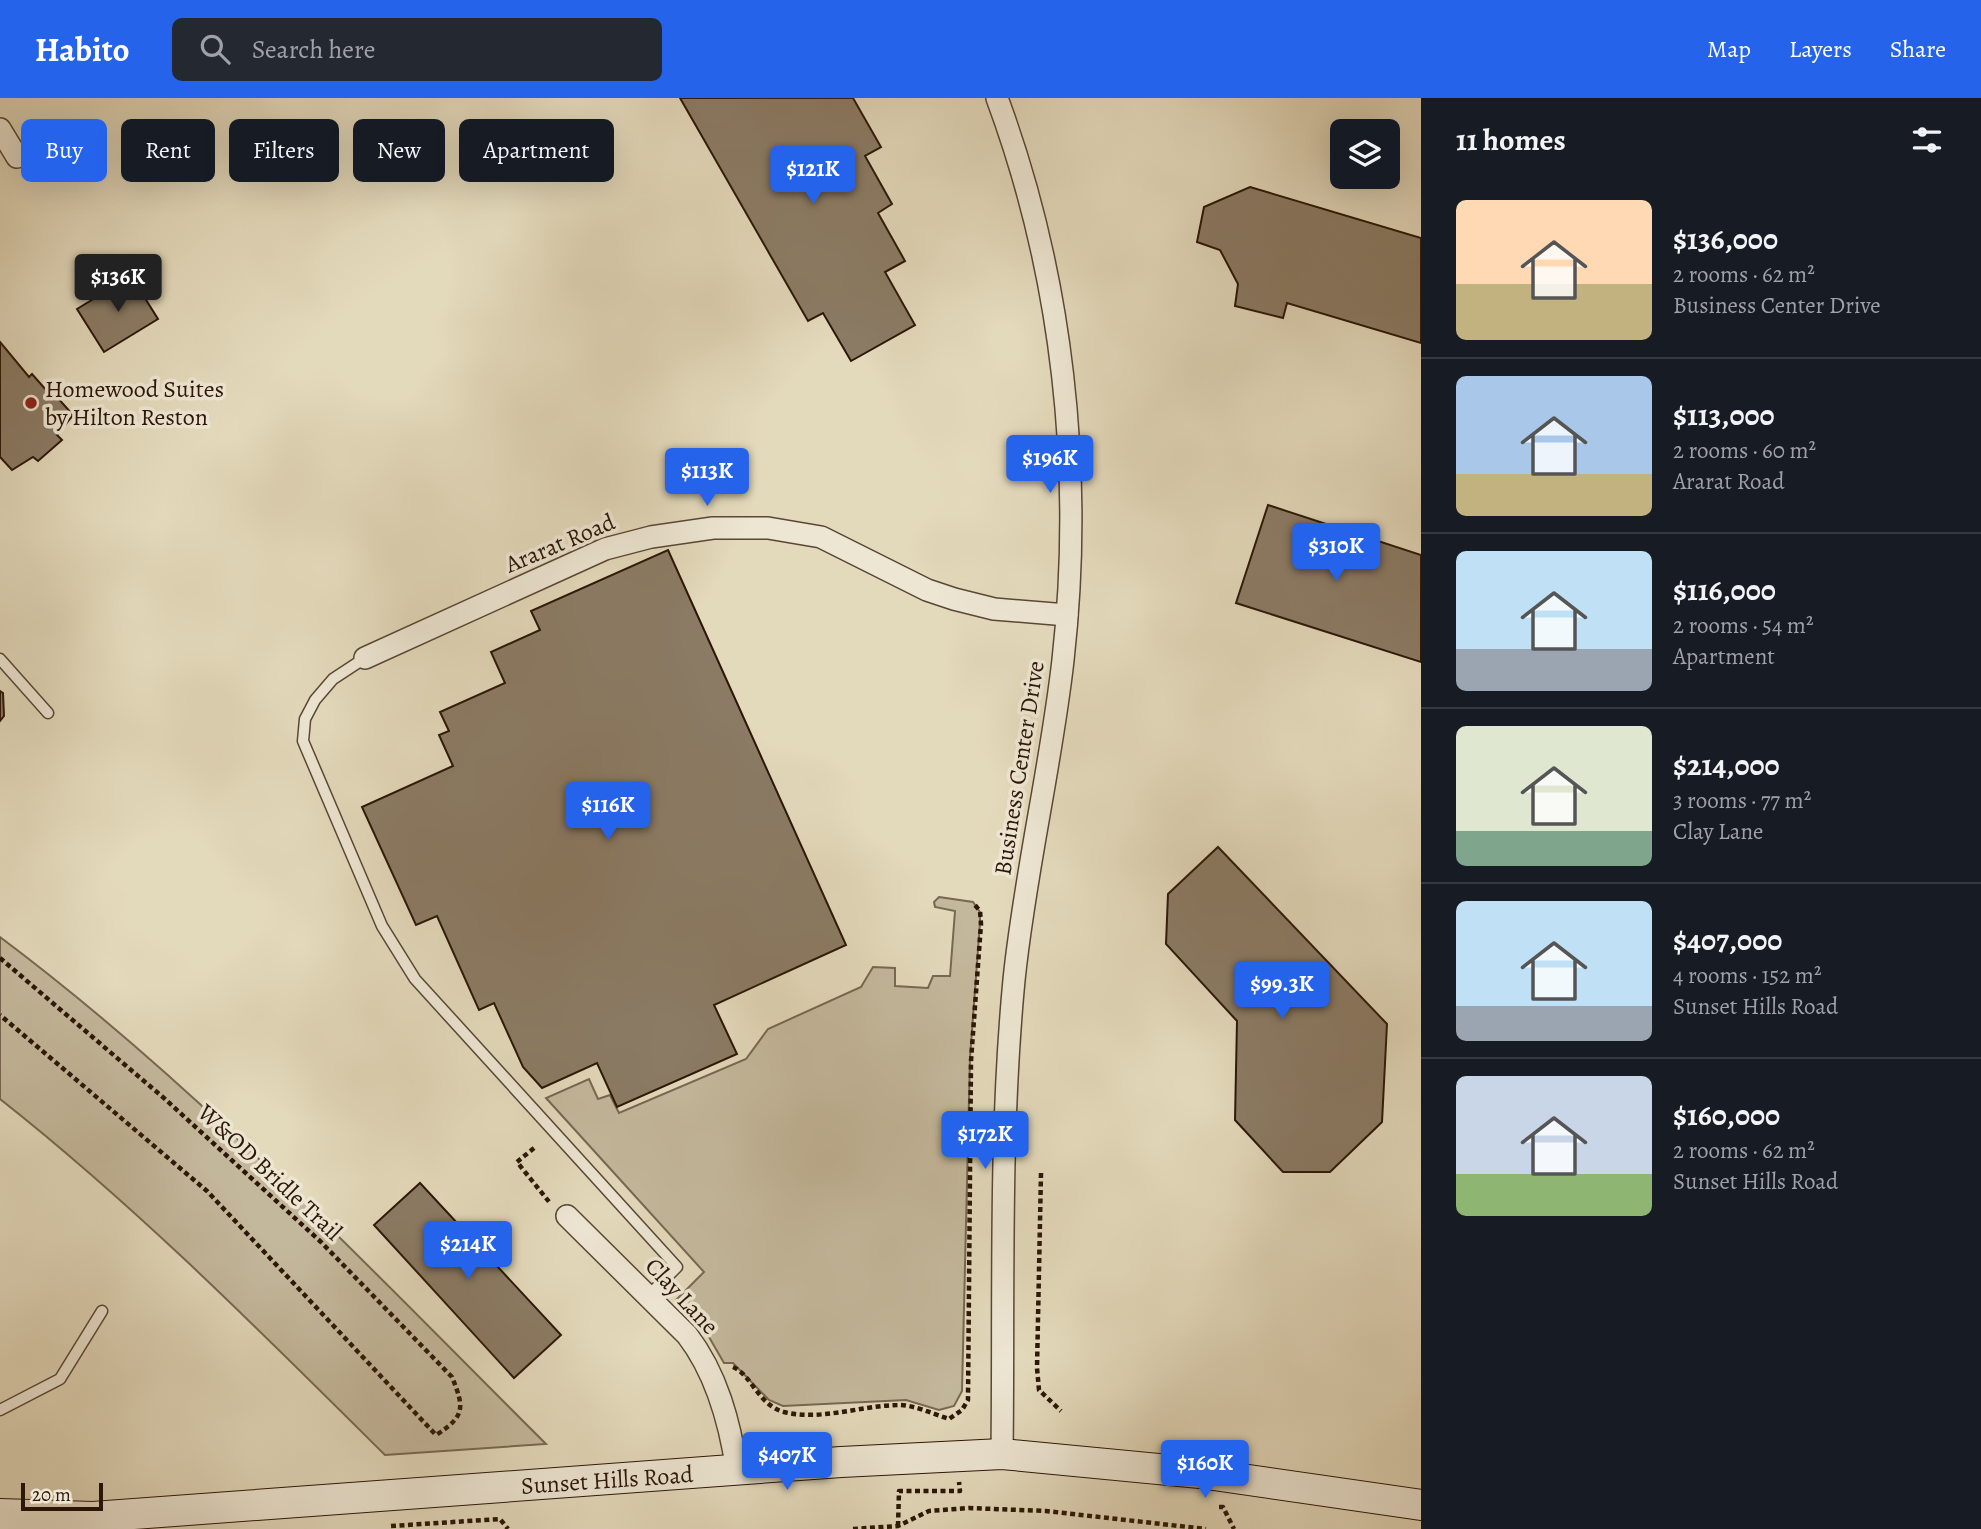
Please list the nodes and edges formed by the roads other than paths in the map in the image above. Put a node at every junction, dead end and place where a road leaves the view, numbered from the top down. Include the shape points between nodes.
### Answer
1 (997, 98) edge
2 (1067, 615) junction
3 (365, 658) joint
4 (0, 659) edge
5 (48, 713) dead end
6 (561, 1213) road end
7 (648, 1296) junction
8 (102, 1311) dead end
9 (0, 1410) edge
10 (1002, 1454) junction
11 (737, 1471) junction
12 (1421, 1505) edge
13 (0, 1514) edge

1 - 2 street, Business Center Drive via 1034,227 1060,362 1071,509
2 - 3 street, Ararat Road via 994,609 954,599 821,537 768,528 713,528 605,549
2 - 10 street, Business Center Drive via 1057,709 1020,929 1011,1022
3 - 7 lane via 333,679 304,719 303,741 343,839 382,926 415,979 677,1267
4 - 5 lane
6 - 7 street, Clay Lane
7 - 11 street, Clay Lane via 687,1335 709,1369
8 - 9 lane via 60,1380
10 - 11 main road, Sunset Hills Road
10 - 12 main road, Sunset Hills Road via 1200,1473
11 - 13 main road, Sunset Hills Road via 93,1517

